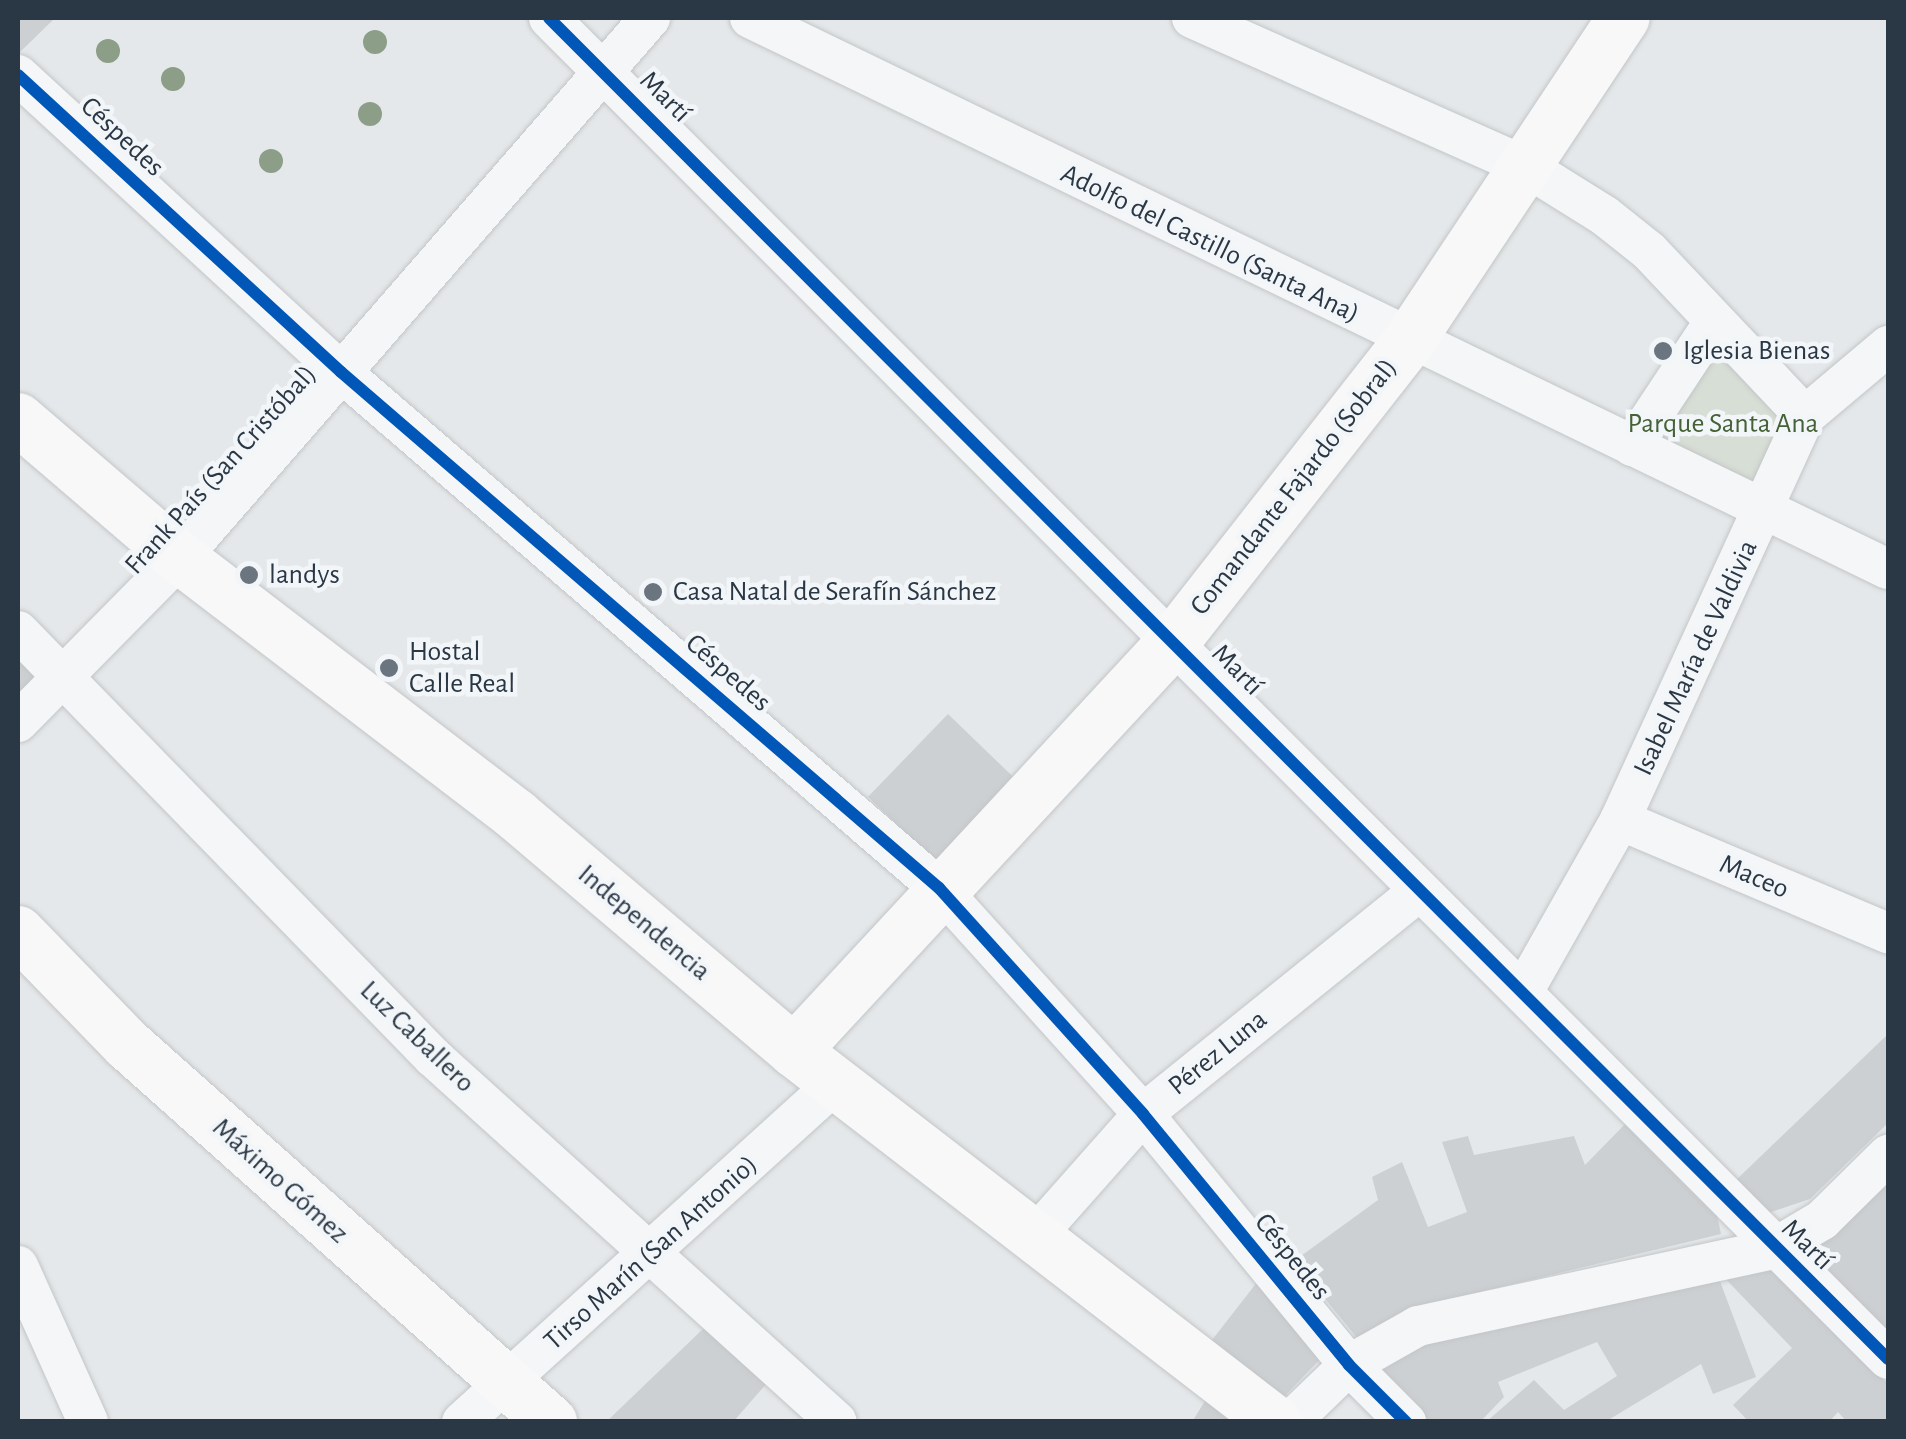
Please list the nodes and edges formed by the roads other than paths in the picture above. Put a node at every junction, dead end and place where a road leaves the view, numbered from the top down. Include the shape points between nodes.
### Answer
1 (549, 18) edge
2 (650, 18) edge
3 (750, 18) edge
4 (1192, 18) edge
5 (1624, 18) edge
6 (603, 70) junction
7 (18, 75) edge
8 (1525, 166) junction
9 (1714, 322) junction
10 (1409, 341) junction
11 (1888, 346) edge
12 (341, 372) junction
13 (1805, 416) junction
14 (18, 419) edge
15 (1632, 446) junction
16 (1767, 508) junction
17 (180, 558) junction
18 (1888, 569) edge
19 (18, 631) edge
20 (1174, 641) junction
21 (62, 678) junction
22 (18, 722) edge
23 (1620, 820) junction
24 (939, 888) junction
25 (1419, 890) junction
26 (18, 932) edge
27 (1888, 933) edge
28 (1524, 990) junction
29 (794, 1051) junction
30 (837, 1082) junction
31 (1143, 1114) junction
32 (1888, 1155) edge
33 (1036, 1235) junction
34 (1773, 1248) junction
35 (655, 1252) junction
36 (18, 1266) edge
37 (1888, 1359) edge
38 (1348, 1366) junction
39 (506, 1384) junction
40 (88, 1422) edge
41 (462, 1422) edge
42 (551, 1422) edge
43 (838, 1422) edge
44 (1275, 1422) edge
45 (1290, 1422) edge
46 (1406, 1422) edge

1 - 6 street, Martí
2 - 6 street, Frank País (San Cristóbal)
3 - 10 street, Adolfo del Castillo (Santa Ana)
4 - 8 street
5 - 8 main road, Comandante Fajardo (Sobral)
6 - 12 street, Frank País (San Cristóbal)
6 - 20 street, Martí
7 - 12 street, Céspedes
8 - 9 street via 1634,240
8 - 10 main road, Comandante Fajardo (Sobral)
9 - 13 street
9 - 15 street
10 - 15 street, Adolfo del Castillo (Santa Ana)
10 - 20 main road, Comandante Fajardo (Sobral)
11 - 13 street, Isabel María de Valdivia
12 - 17 street, Frank País (San Cristóbal)
12 - 24 street, Céspedes
13 - 16 street, Isabel María de Valdivia
14 - 17 main road, Independencia
15 - 16 street, Adolfo del Castillo (Santa Ana)
16 - 18 street, Adolfo del Castillo (Santa Ana)
16 - 23 street, Isabel María de Valdivia
17 - 21 street, Frank País (San Cristóbal)
17 - 29 main road, Independencia via 516,815
19 - 21 street, Luz Caballero
20 - 24 main road, Comandante Fajardo (Sobral)
20 - 25 street, Martí
21 - 22 street, Frank País (San Cristóbal)
21 - 35 street, Luz Caballero via 433,1057
23 - 27 street, Maceo
23 - 28 street, Isabel María de Valdivia
24 - 29 main road, Comandante Fajardo (Sobral)
24 - 31 street, Céspedes
25 - 28 street, Martí
25 - 31 street, Pérez Luna
26 - 39 main road, Máximo Gómez via 128,1045
28 - 34 street, Martí
29 - 30 main road, Independencia
30 - 33 main road, Independencia
30 - 35 street, Tirso Marín (San Antonio)
31 - 33 street, Pérez Luna
31 - 38 street, Céspedes
32 - 34 street via 1822,1220
33 - 44 main road, Independencia
34 - 37 street, Martí
34 - 38 street via 1418,1326
35 - 39 street, Tirso Marín (San Antonio)
35 - 43 street, Luz Caballero
36 - 40 street
38 - 45 street
38 - 46 street, Céspedes
39 - 41 street, Tirso Marín (San Antonio)
39 - 42 main road, Máximo Gómez

